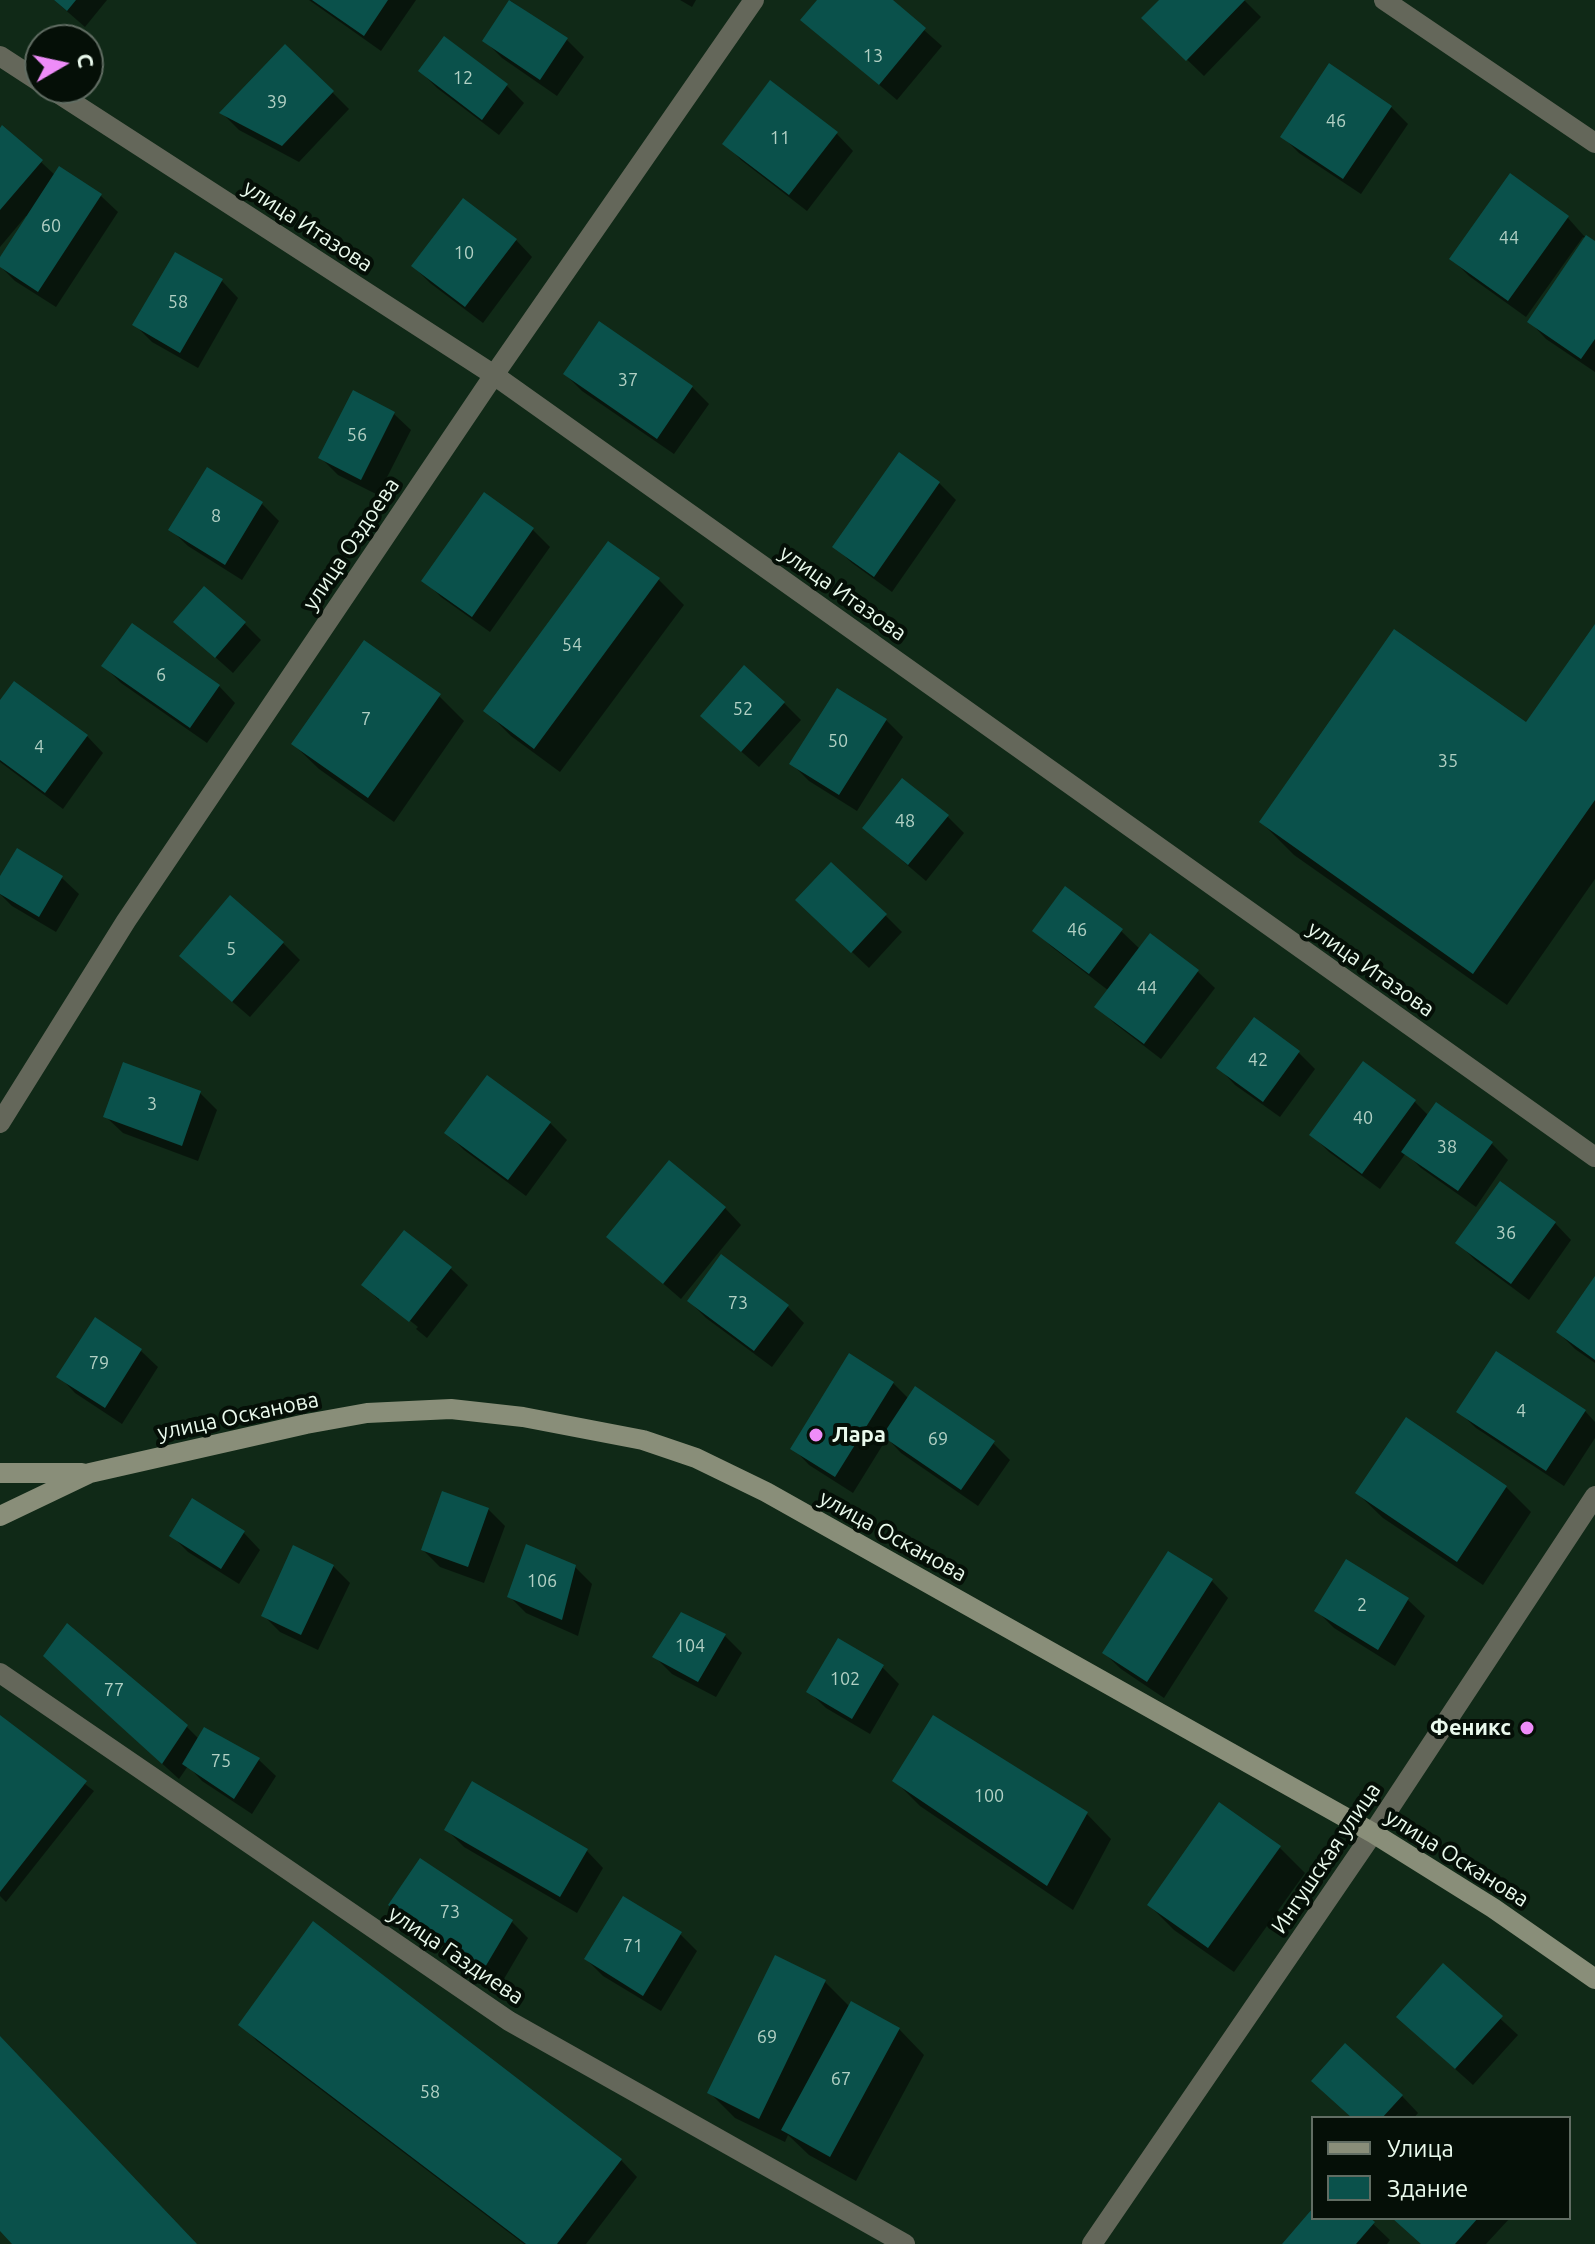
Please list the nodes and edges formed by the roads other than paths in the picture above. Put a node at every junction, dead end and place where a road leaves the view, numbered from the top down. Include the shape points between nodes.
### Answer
1 (754, 0) edge
2 (1384, 0) edge
3 (0, 56) edge
4 (24, 72) edge
5 (75, 104) edge
6 (1595, 143) edge
7 (494, 375) junction
8 (0, 1123) edge
9 (1595, 1157) edge
10 (0, 1473) edge
11 (90, 1473) junction
12 (1595, 1496) edge
13 (0, 1516) edge
14 (0, 1673) edge
15 (1373, 1833) junction
16 (1595, 1979) edge
17 (905, 2244) edge
18 (1092, 2244) edge

1 - 7 street, улица Оздоева
2 - 6 street
3 - 4 street
5 - 7 street, улица Итазова
7 - 8 street, улица Оздоева via 126,921
7 - 9 street, улица Итазова
10 - 11 main road, улица Осканова
11 - 13 main road, улица Осканова
11 - 15 main road, улица Осканова via 367,1413 451,1409 643,1440 696,1458 766,1492
12 - 15 street, Ингушская улица
14 - 17 street, улица Газдиева via 509,2021
15 - 16 main road, улица Осканова
15 - 18 street, Ингушская улица

